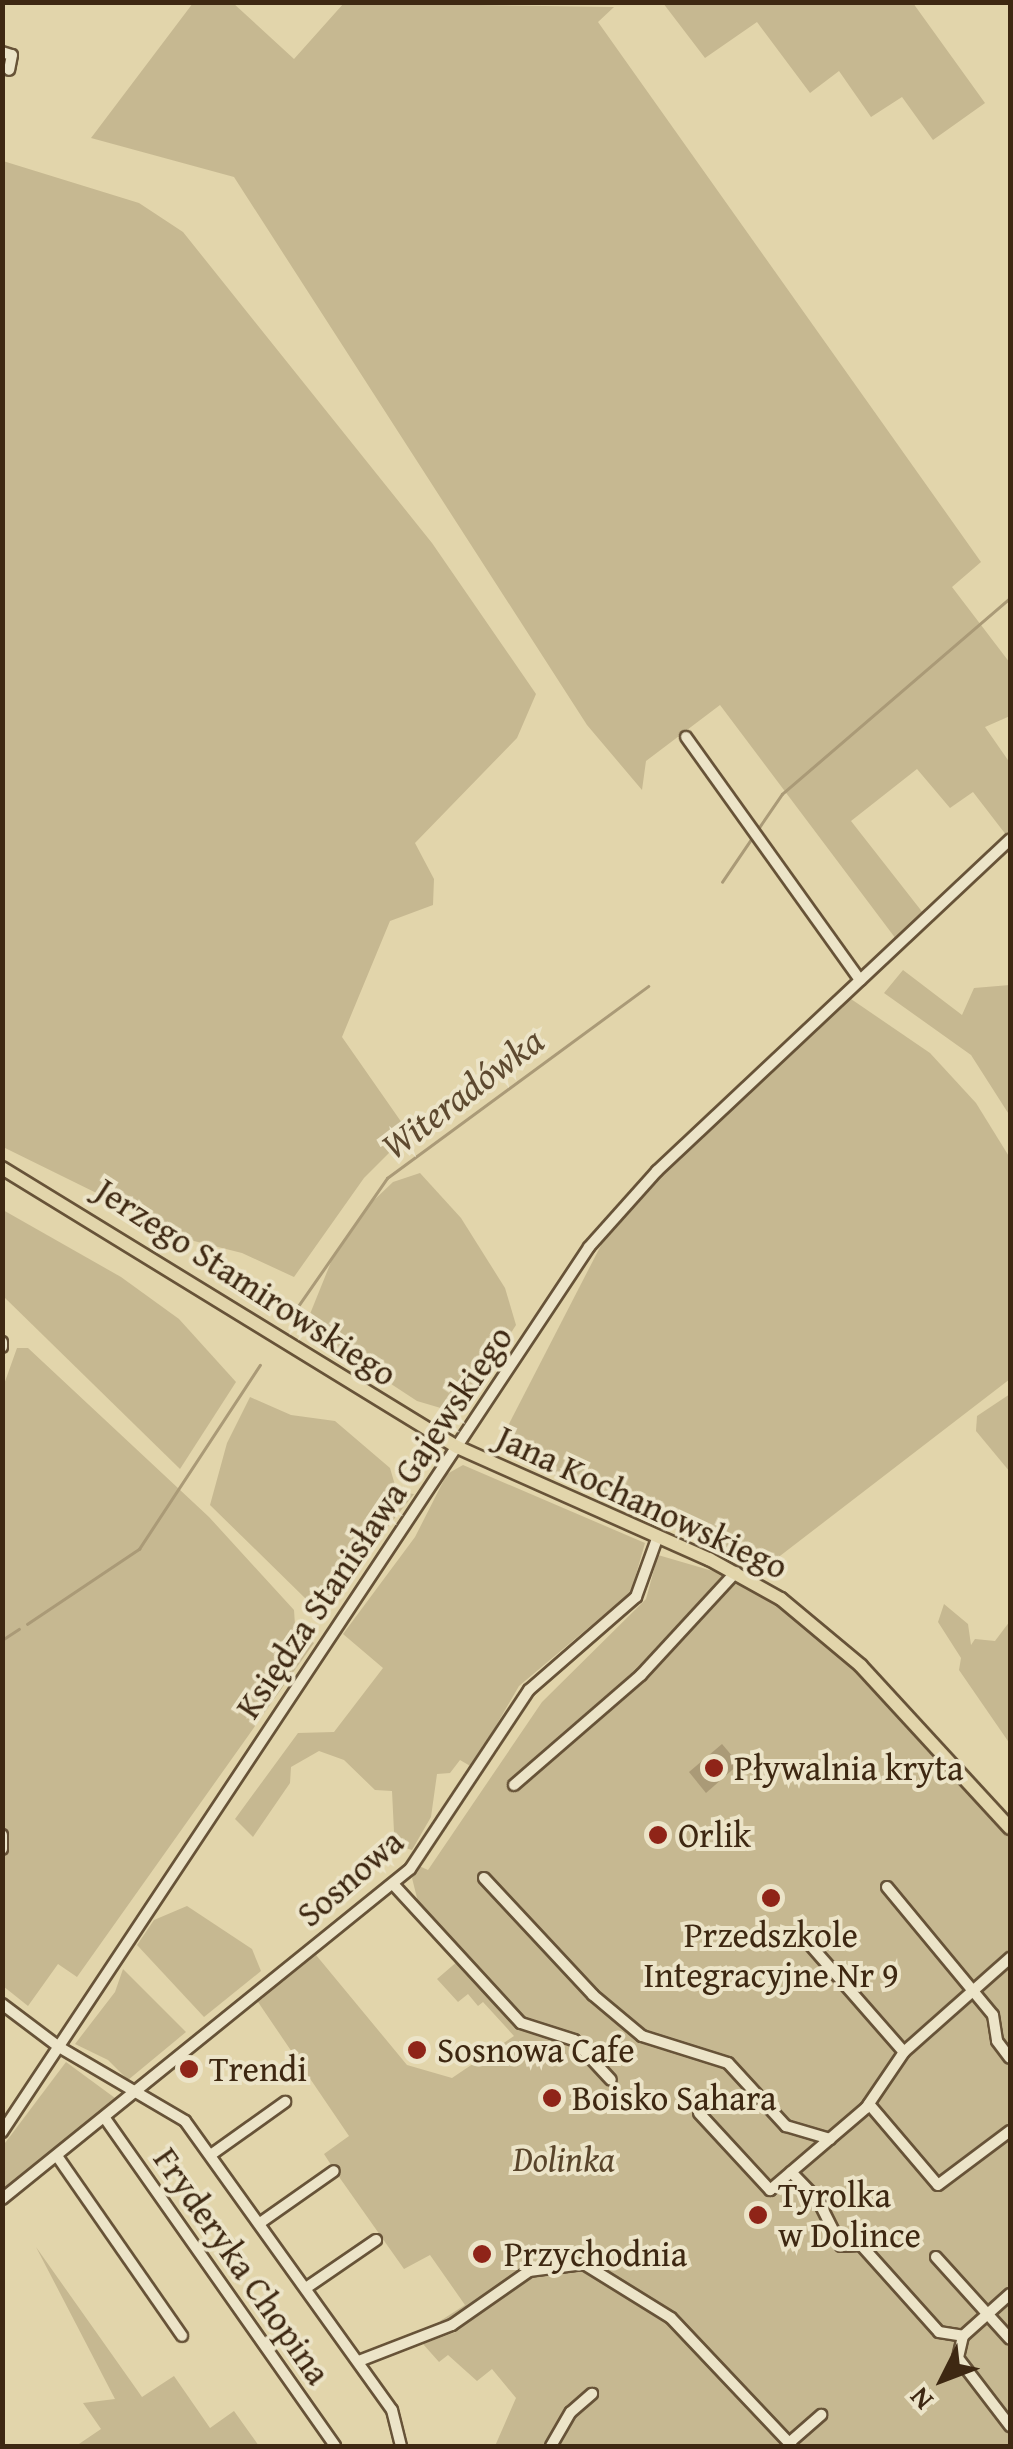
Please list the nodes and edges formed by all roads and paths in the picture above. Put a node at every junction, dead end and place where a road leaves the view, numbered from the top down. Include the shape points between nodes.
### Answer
1 (2, 52) edge
2 (9, 70) dead end
3 (686, 738) dead end
4 (1010, 840) edge
5 (860, 980) junction
6 (2, 1168) edge
7 (456, 1447) junction
8 (658, 1536) junction
9 (736, 1572) junction
10 (514, 1785) dead end
11 (1010, 1828) edge
12 (2, 1835) edge
13 (2, 1849) edge
14 (484, 1878) dead end
15 (393, 1884) junction
16 (887, 1887) dead end
17 (805, 1939) dead end
18 (1010, 1958) edge
19 (972, 1991) junction
20 (2, 2004) edge
21 (59, 2047) junction
22 (904, 2052) junction
23 (1010, 2058) edge
24 (611, 2080) dead end
25 (136, 2092) junction
26 (286, 2102) dead end
27 (870, 2104) junction
28 (698, 2113) dead end
29 (104, 2118) junction
30 (2, 2132) edge
31 (1010, 2132) edge
32 (830, 2139) junction
33 (212, 2154) junction
34 (57, 2156) junction
35 (334, 2171) dead end
36 (791, 2172) junction
37 (2, 2199) edge
38 (260, 2222) junction
39 (376, 2240) dead end
40 (936, 2257) dead end
41 (306, 2288) junction
42 (1010, 2294) edge
43 (988, 2314) junction
44 (182, 2336) dead end
45 (964, 2336) junction
46 (1010, 2339) edge
47 (358, 2362) junction
48 (592, 2394) dead end
49 (821, 2414) dead end
50 (1010, 2426) edge
51 (790, 2445) edge
52 (335, 2446) edge
53 (401, 2446) edge
54 (552, 2446) edge

1 - 2 street via 12,55
3 - 5 street
4 - 5 street, Księdza Stanisława Gajewskiego
5 - 7 street, Księdza Stanisława Gajewskiego via 616,1214
6 - 7 main road, Jerzego Stamirowskiego
7 - 8 main road, Jana Kochanowskiego
7 - 21 street, Księdza Stanisława Gajewskiego
8 - 9 main road, Jana Kochanowskiego
8 - 15 street, Sosnowa via 636,1597 530,1690 424,1852
9 - 10 street via 641,1674
9 - 11 main road, Jana Kochanowskiego via 834,1640
12 - 13 street
14 - 32 street via 642,2036 728,2063 786,2126
15 - 24 street via 521,2023 574,2040
15 - 25 street, Sosnowa
16 - 19 street
17 - 22 street
18 - 19 street
19 - 22 street
19 - 23 street via 992,2015 997,2041
20 - 21 street
21 - 25 street
21 - 30 street, Księdza Stanisława Gajewskiego
22 - 27 street
25 - 29 street, Sosnowa
25 - 33 street via 185,2121
26 - 33 street
27 - 31 street via 938,2185
27 - 32 street
28 - 36 street via 770,2190
29 - 34 street, Sosnowa
29 - 52 street, Fryderyka Chopina
32 - 36 street
33 - 38 street
34 - 37 street, Sosnowa
34 - 44 street
35 - 38 street
36 - 45 street via 818,2200 841,2246 861,2245 938,2332
38 - 41 street
39 - 41 street
40 - 43 street
41 - 47 street
42 - 43 street
43 - 45 street
43 - 46 street
45 - 50 street via 962,2366
47 - 51 street via 452,2325 530,2271 584,2264 671,2318
47 - 53 street via 392,2410
48 - 54 street via 571,2412
49 - 51 street

